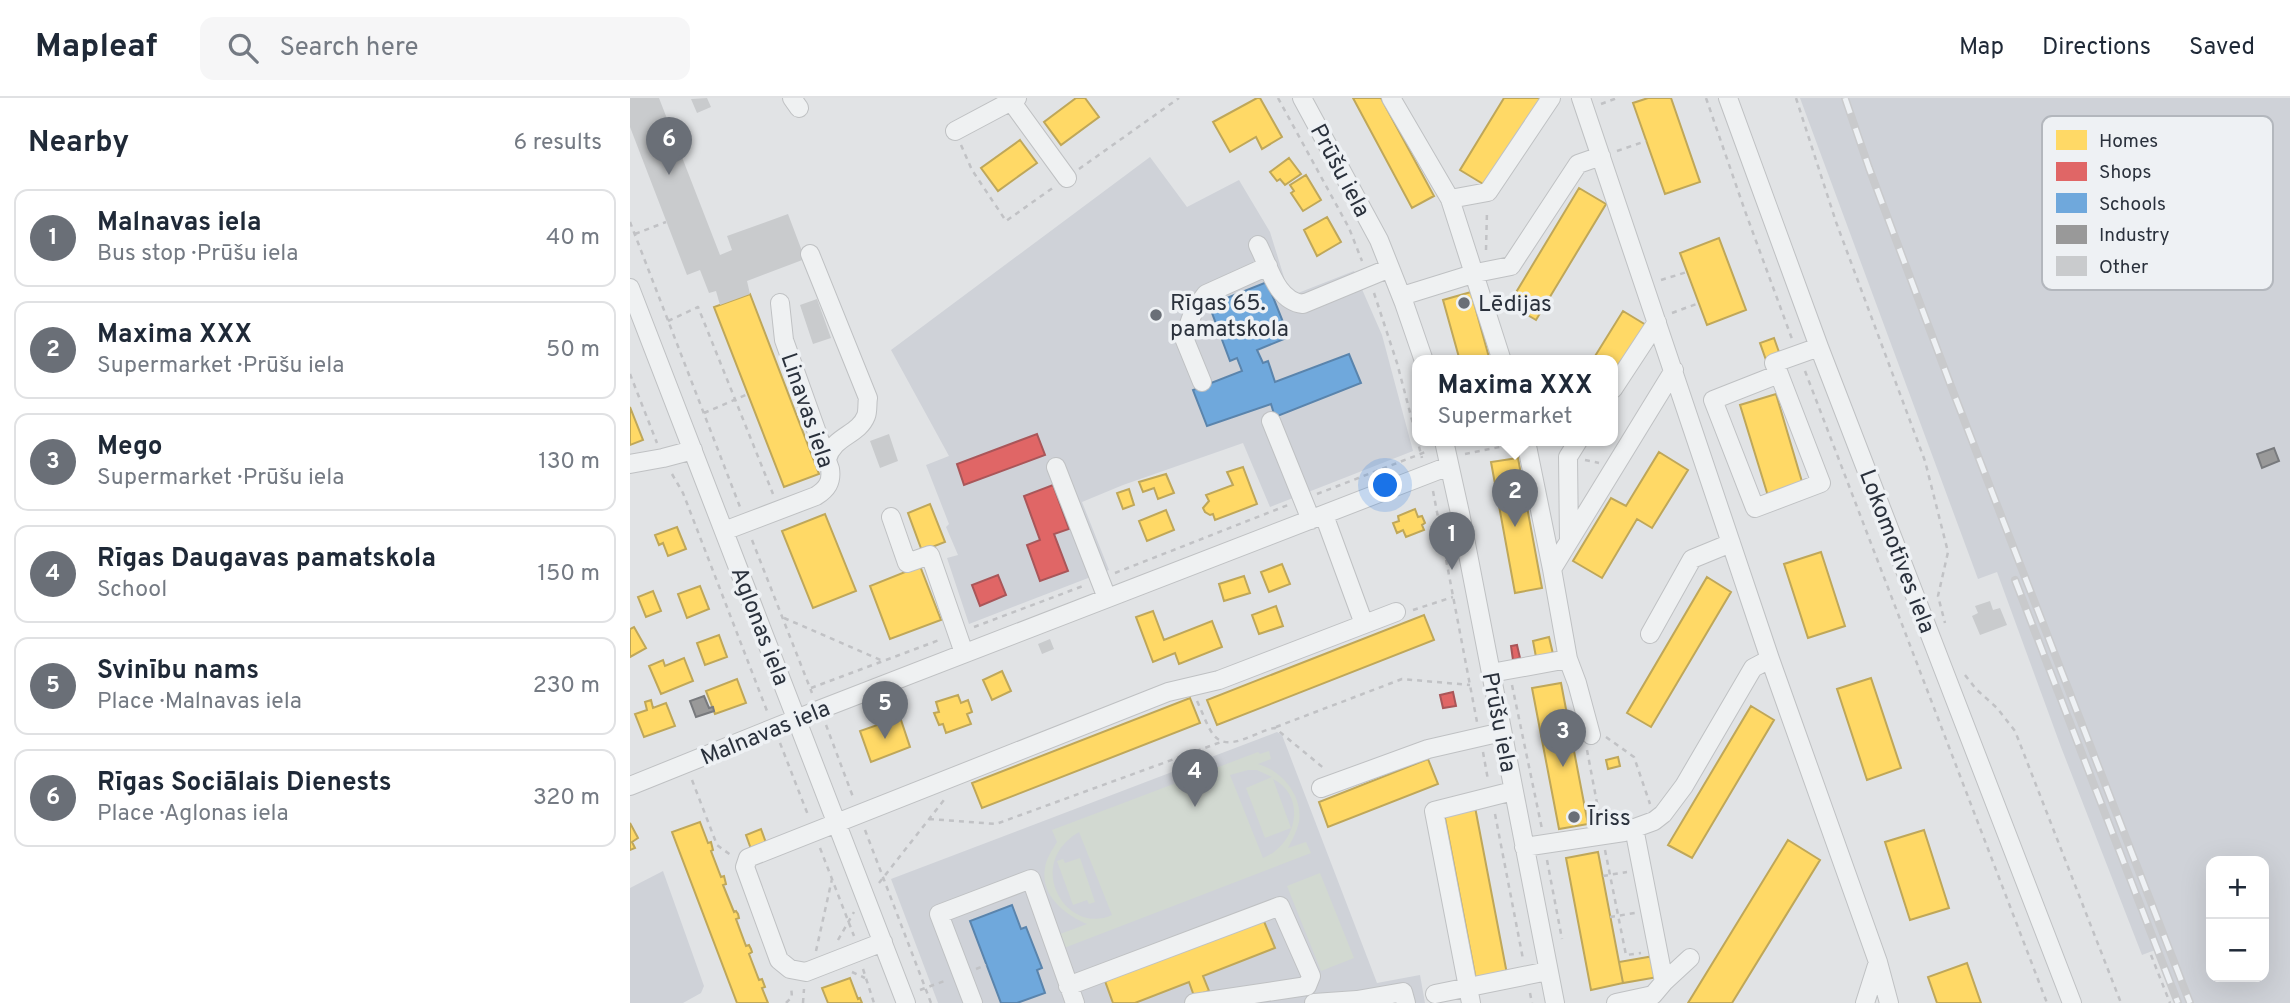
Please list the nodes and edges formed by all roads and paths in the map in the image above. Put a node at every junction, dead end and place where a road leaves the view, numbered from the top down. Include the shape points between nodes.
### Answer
1 (1302, 98) edge
2 (1391, 98) edge
3 (1550, 98) edge
4 (1581, 98) edge
5 (1706, 98) edge
6 (1728, 98) edge
7 (1796, 98) edge
8 (1014, 100) edge
9 (954, 131) dead end
10 (1646, 141) dead end
11 (1601, 156) junction
12 (1067, 178) dead end
13 (1488, 192) junction
14 (1450, 200) junction
15 (630, 222) edge
16 (666, 222) dead end
17 (635, 234) junction
18 (1258, 245) dead end
19 (810, 254) dead end
20 (1268, 266) junction
21 (1390, 268) junction
22 (1687, 272) dead end
23 (1477, 273) junction
24 (1645, 286) junction
25 (630, 288) edge
26 (1402, 296) junction
27 (780, 303) dead end
28 (1699, 303) dead end
29 (668, 321) junction
30 (1657, 321) junction
31 (1819, 347) junction
32 (1422, 355) edge
33 (1500, 355) edge
34 (1798, 355) junction
35 (1674, 370) junction
36 (630, 374) edge
37 (1779, 374) junction
38 (1618, 381) edge
39 (1202, 382) dead end
40 (748, 394) dead end
41 (736, 400) junction
42 (704, 413) junction
43 (1271, 421) dead end
44 (1439, 446) edge
45 (1444, 446) edge
46 (1506, 446) edge
47 (1527, 446) edge
48 (1575, 446) edge
49 (693, 450) junction
50 (1465, 454) dead end
51 (663, 458) junction
52 (827, 459) junction
53 (630, 464) edge
54 (1449, 466) junction
55 (1056, 467) dead end
56 (1303, 499) junction
57 (780, 510) junction
58 (891, 517) dead end
59 (1317, 517) junction
60 (746, 523) junction
61 (724, 531) junction
62 (1569, 541) junction
63 (1731, 543) junction
64 (1552, 569) junction
65 (1100, 579) junction
66 (1453, 597) dead end
67 (1107, 598) junction
68 (1396, 612) joint
69 (782, 617) junction
70 (1364, 624) junction
71 (1947, 627) dead end
72 (957, 633) junction
73 (1650, 635) dead end
74 (964, 653) junction
75 (1568, 659) junction
76 (1770, 659) junction
77 (883, 661) junction
78 (1963, 672) dead end
79 (1491, 673) junction
80 (1470, 685) dead end
81 (1190, 687) junction
82 (811, 688) junction
83 (821, 709) junction
84 (797, 719) junction
85 (774, 728) junction
86 (1275, 728) junction
87 (1502, 733) junction
88 (1591, 735) junction
89 (1221, 742) junction
90 (686, 763) junction
91 (965, 773) junction
92 (1339, 781) junction
93 (630, 786) edge
94 (1321, 788) dead end
95 (1513, 791) junction
96 (859, 815) junction
97 (929, 819) junction
98 (1654, 821) junction
99 (837, 823) junction
100 (1634, 828) junction
101 (814, 832) junction
102 (1602, 835) junction
103 (1524, 847) junction
104 (745, 867) junction
105 (1642, 870) junction
106 (1610, 875) junction
107 (1603, 876) dead end
108 (884, 878) junction
109 (832, 879) junction
110 (865, 897) junction
111 (1650, 911) junction
112 (1618, 916) junction
113 (1610, 917) dead end
114 (848, 920) junction
115 (883, 942) junction
116 (1658, 950) junction
117 (860, 951) junction
118 (1626, 955) junction
119 (2151, 955) dead end
120 (1618, 957) dead end
121 (1690, 958) dead end
122 (1878, 962) junction
123 (819, 966) junction
124 (1548, 971) junction
125 (962, 974) junction
126 (1664, 982) junction
127 (926, 988) junction
128 (1435, 994) dead end
129 (1469, 995) edge
130 (1072, 998) edge
131 (905, 1000) edge
132 (874, 1003) edge
133 (932, 1003) edge
134 (973, 1003) edge
135 (1194, 1003) edge
136 (1314, 1003) edge
137 (1406, 1003) edge
138 (1555, 1003) edge
139 (1616, 1003) edge
140 (1865, 1003) edge
141 (1889, 1003) edge
142 (2047, 1003) edge
143 (2072, 1003) edge
144 (2121, 1003) edge
145 (2170, 1003) edge

1 - 21 street, Prūšu iela
2 - 14 street
3 - 13 street
4 - 11 street
5 - 34 path
6 - 31 street, Lokomotīves iela
7 - 71 path via 1836,222 1925,461 1948,552 1938,596
8 - 9 street
8 - 12 street
10 - 11 path
11 - 23 street via 1578,164 1511,266
11 - 24 street
13 - 14 street
13 - 23 path via 1485,260
14 - 23 street
15 - 17 path
16 - 17 path
17 - 29 path
18 - 20 street
19 - 52 street via 868,398 867,415 856,430 830,449
20 - 21 street via 1282,294 1303,304
20 - 39 street via 1206,294 1194,310 1184,338
21 - 26 street, Prūšu iela
22 - 24 path
23 - 26 street
23 - 33 street
24 - 30 street
25 - 49 street, Aglonas iela
26 - 32 street, Prūšu iela
27 - 52 street, Linavas iela via 784,340
28 - 30 path
29 - 41 path via 698,307
29 - 42 path
30 - 35 street
30 - 38 street
31 - 34 street
31 - 143 street, Lokomotīves iela
34 - 37 street via 1774,363
34 - 142 path
35 - 62 street
35 - 63 street
36 - 51 path
37 - 37 street via 1821,483 1755,508 1713,400
40 - 41 path
41 - 42 path
41 - 57 path
42 - 60 path
43 - 56 street
44 - 56 path
45 - 54 street, Prūšu iela
46 - 50 path
47 - 64 street
48 - 62 street via 1568,457
49 - 51 street
49 - 61 street, Aglonas iela
51 - 53 street
51 - 85 path via 683,493
52 - 57 street, Linavas iela via 831,479 825,490
54 - 59 street, Malnavas iela
54 - 79 street, Prūšu iela
55 - 65 street
56 - 59 street
56 - 65 path
57 - 60 street, Linavas iela
58 - 72 street via 907,563 930,555
59 - 67 street, Malnavas iela
59 - 70 street
60 - 61 street, Linavas iela
60 - 69 path
61 - 84 street, Aglonas iela
62 - 64 street
63 - 73 street via 1692,559
63 - 76 street
64 - 75 street
65 - 67 street
65 - 72 path
66 - 68 path
67 - 74 street, Malnavas iela
68 - 70 street
69 - 77 path
69 - 82 path
70 - 81 street
72 - 74 street
72 - 77 path
74 - 83 street, Malnavas iela
75 - 79 street
75 - 88 street
76 - 98 street via 1753,668 1684,786
76 - 122 street
77 - 82 path
78 - 144 path via 2015,731
79 - 87 street, Prūšu iela
80 - 86 path via 1402,679
81 - 89 path
81 - 91 street
82 - 83 path
83 - 84 street, Malnavas iela
83 - 96 path
84 - 85 street, Malnavas iela
84 - 99 street, Aglonas iela
85 - 90 street, Malnavas iela
85 - 101 path
86 - 89 path via 1230,744
86 - 92 path
87 - 92 street via 1428,749
87 - 95 street, Prūšu iela
88 - 98 path via 1605,736 1634,757
88 - 102 path via 1586,748
89 - 97 path via 996,824
90 - 93 street, Malnavas iela
90 - 104 path via 717,845
91 - 96 street
91 - 97 path
92 - 94 street
95 - 103 street, Prūšu iela
95 - 129 street via 1434,811
96 - 99 street
96 - 108 path
97 - 108 path
98 - 100 street
99 - 101 street
99 - 110 street, Aglonas iela
100 - 102 street
100 - 105 street
101 - 104 street via 748,858
101 - 109 path
102 - 103 street
102 - 106 path
103 - 124 street, Prūšu iela
104 - 123 street via 779,960 790,969 806,972
105 - 106 path
105 - 111 street
106 - 107 path
106 - 112 path
108 - 110 path
108 - 127 path
109 - 114 path
109 - 123 path
110 - 114 path
110 - 115 street, Aglonas iela
111 - 112 path
111 - 116 street
112 - 113 path
112 - 118 path
114 - 117 path
114 - 123 path
115 - 117 street
115 - 131 street, Aglonas iela
116 - 118 path
116 - 126 street
117 - 123 street
117 - 132 path
118 - 120 path
119 - 145 path
121 - 126 street
122 - 140 street
122 - 141 street
124 - 129 street
124 - 138 street, Prūšu iela
125 - 127 path
125 - 130 street via 939,914 1031,879
125 - 134 street
126 - 139 street via 1653,995
127 - 131 path
127 - 133 path
128 - 129 street
130 - 135 street via 1280,906 1311,976 1307,986
136 - 137 street via 1403,992

